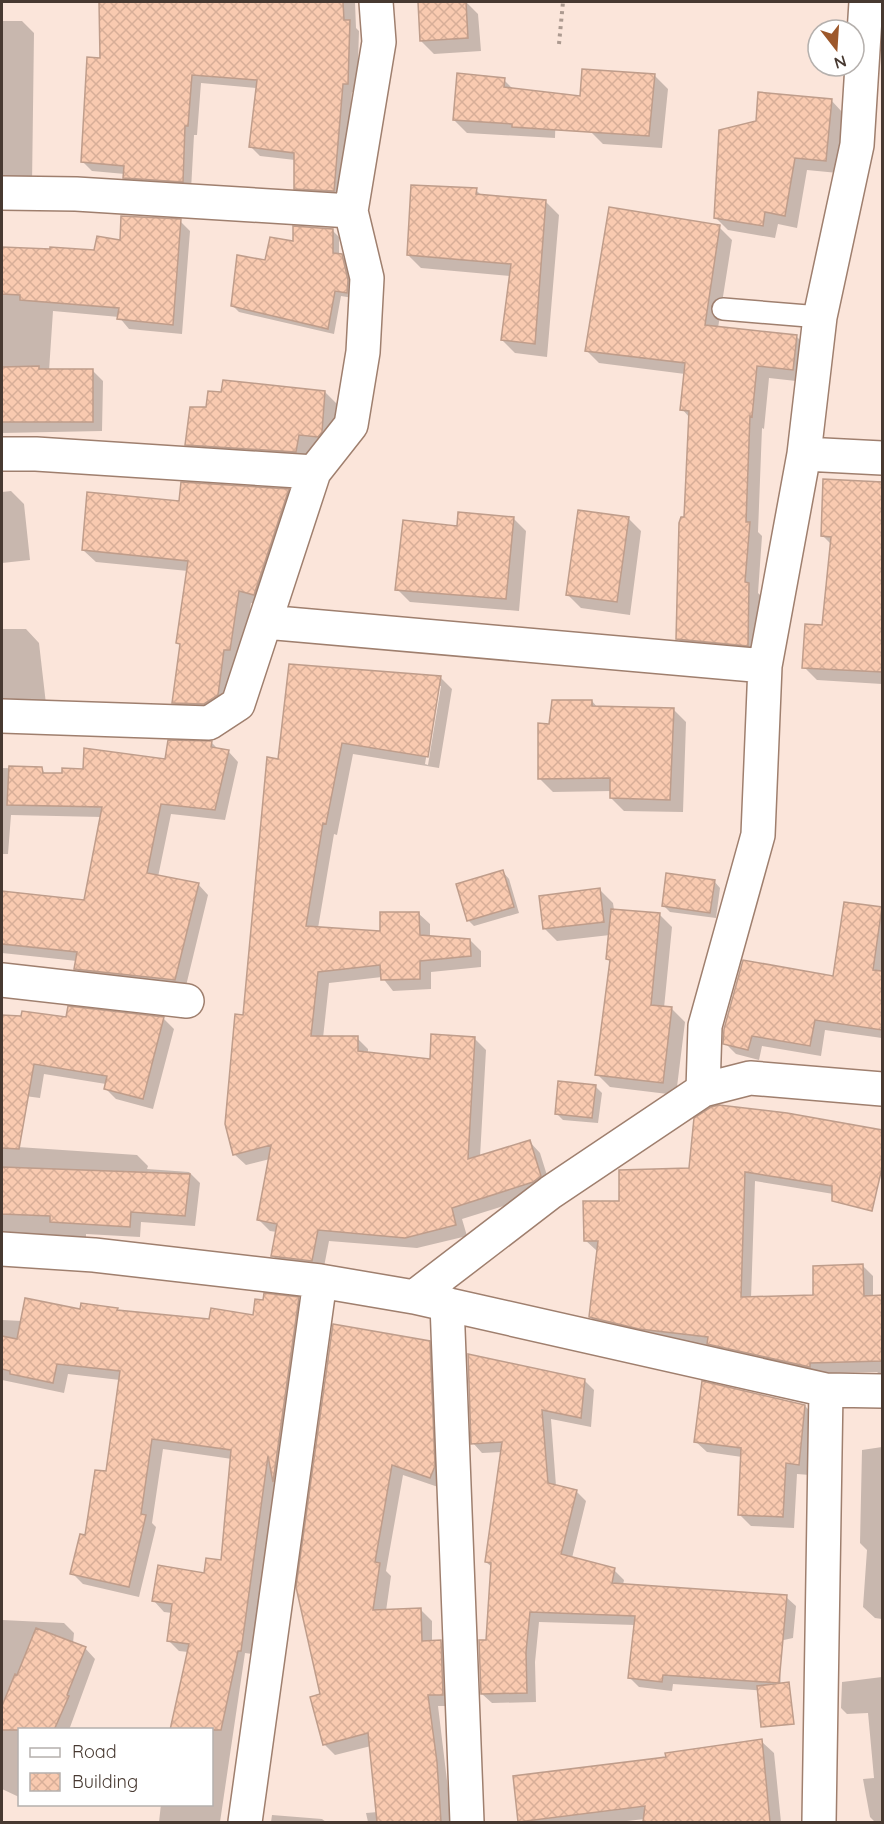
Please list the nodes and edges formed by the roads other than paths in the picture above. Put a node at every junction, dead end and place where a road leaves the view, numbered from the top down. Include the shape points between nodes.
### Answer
1 (376, 2) edge
2 (866, 2) edge
3 (870, 144) edge
4 (2, 193) edge
5 (351, 211) junction
6 (723, 309) dead end
7 (820, 317) junction
8 (2, 454) edge
9 (804, 454) junction
10 (882, 458) edge
11 (314, 472) junction
12 (265, 622) junction
13 (765, 666) junction
14 (2, 716) edge
15 (2, 980) edge
16 (187, 1001) dead end
17 (882, 1089) edge
18 (703, 1090) junction
19 (2, 1249) edge
20 (320, 1281) junction
21 (414, 1297) junction
22 (447, 1304) junction
23 (825, 1390) junction
24 (882, 1391) edge
25 (245, 1822) edge
26 (467, 1822) edge
27 (819, 1822) edge

1 - 5 street via 379,42
2 - 3 street
3 - 7 street
4 - 5 street
5 - 11 street via 367,278 363,352 351,425
6 - 7 lane
7 - 9 street
8 - 11 street
9 - 10 street
9 - 13 street
11 - 12 street
12 - 13 street
12 - 14 street via 238,704 209,723
13 - 18 street via 758,835 705,1026
15 - 16 street
17 - 18 street via 750,1078
18 - 21 street via 552,1192
19 - 20 street via 94,1255
20 - 21 street
20 - 25 street
21 - 22 street
22 - 23 street
22 - 26 street
23 - 24 street
23 - 27 street

